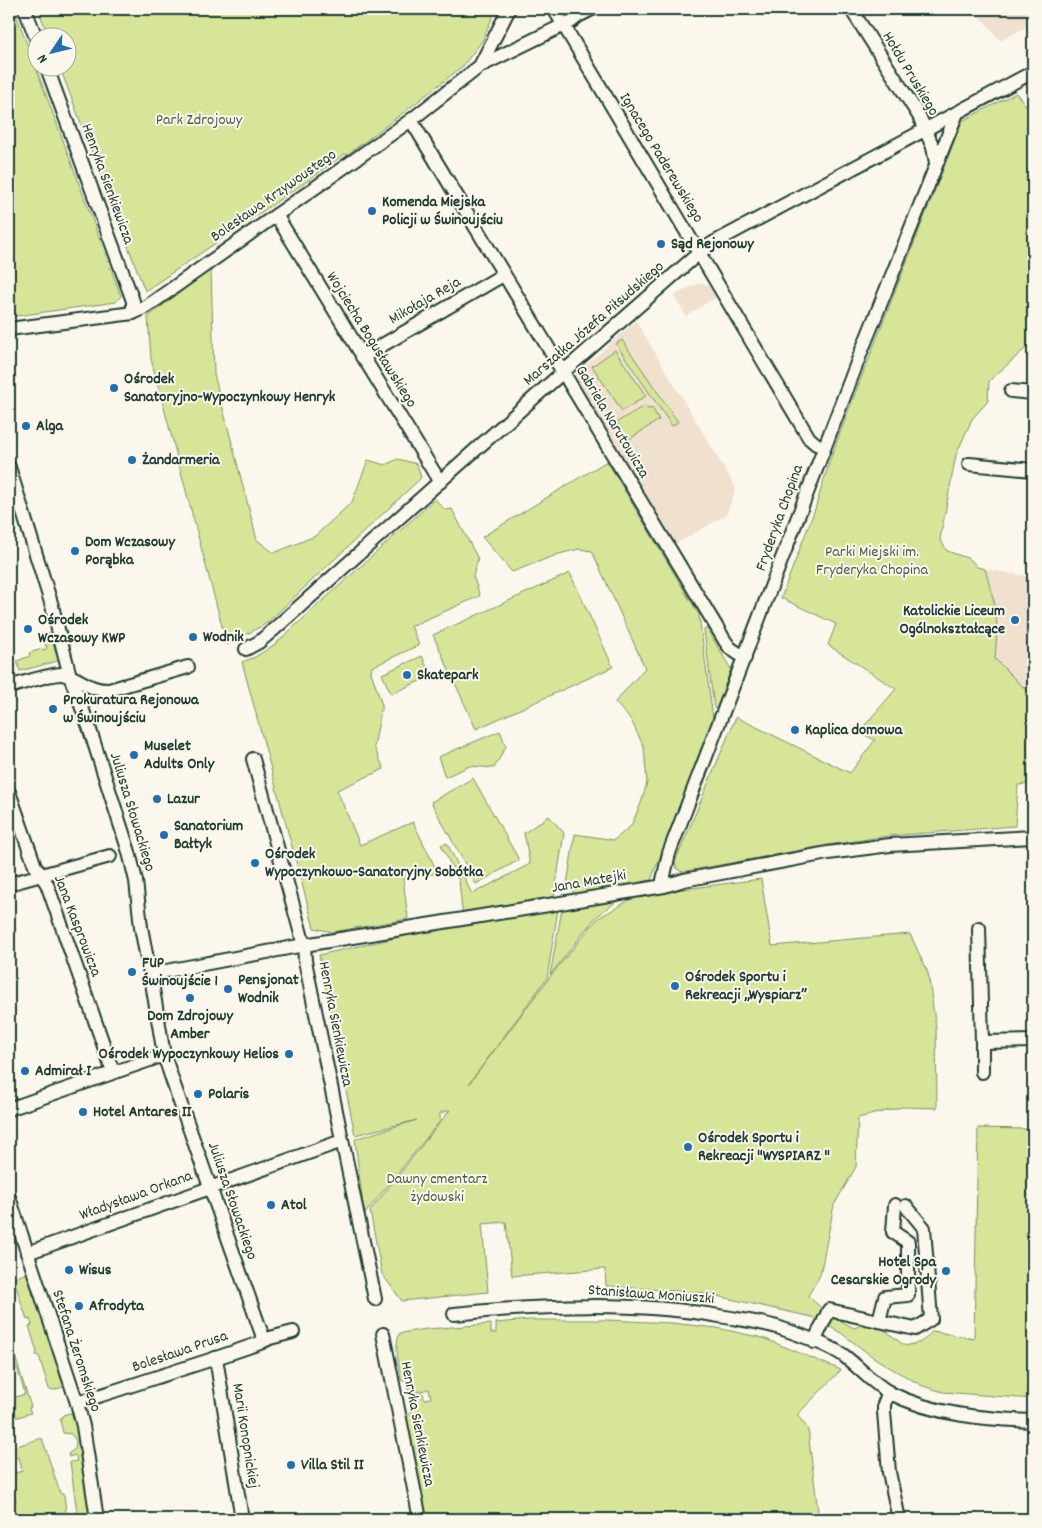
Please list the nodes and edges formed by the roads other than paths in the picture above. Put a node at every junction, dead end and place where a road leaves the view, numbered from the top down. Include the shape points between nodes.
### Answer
1 (25, 9) edge
2 (509, 9) edge
3 (554, 9) edge
4 (592, 9) edge
5 (851, 9) edge
6 (563, 26) junction
7 (32, 28) edge
8 (480, 66) junction
9 (1033, 72) edge
10 (50, 78) edge
11 (957, 113) junction
12 (410, 120) junction
13 (926, 130) junction
14 (943, 146) junction
15 (936, 165) junction
16 (276, 215) junction
17 (699, 253) junction
18 (503, 274) junction
19 (133, 313) junction
20 (9, 329) edge
21 (362, 356) junction
22 (563, 372) junction
23 (1011, 390) dead end
24 (1033, 393) edge
25 (824, 448) junction
26 (969, 464) dead end
27 (9, 467) edge
28 (1033, 470) edge
29 (440, 482) junction
30 (12, 491) edge
31 (246, 649) dead end
32 (745, 658) junction
33 (188, 667) dead end
34 (70, 676) junction
35 (9, 687) edge
36 (253, 758) dead end
37 (9, 792) edge
38 (1033, 837) edge
39 (110, 856) dead end
40 (41, 876) junction
41 (9, 884) edge
42 (664, 886) junction
43 (978, 928) dead end
44 (304, 944) junction
45 (154, 977) junction
46 (1033, 1041) edge
47 (982, 1042) junction
48 (164, 1055) junction
49 (113, 1072) junction
50 (982, 1072) dead end
51 (9, 1109) edge
52 (342, 1141) junction
53 (209, 1187) junction
54 (9, 1197) edge
55 (27, 1253) junction
56 (375, 1299) dead end
57 (454, 1314) dead end
58 (257, 1320) junction
59 (879, 1321) junction
60 (383, 1334) dead end
61 (264, 1340) junction
62 (814, 1342) junction
63 (216, 1358) junction
64 (889, 1392) junction
65 (77, 1403) junction
66 (1033, 1421) edge
67 (97, 1519) edge
68 (242, 1519) edge
69 (420, 1519) edge
70 (899, 1519) edge

1 - 7 street
2 - 8 street, Bolesława Krzywoustego
3 - 6 street, Ignacego Paderewskiego
4 - 6 street
5 - 13 street, Hołdu Pruskiego
6 - 8 street
6 - 17 street, Ignacego Paderewskiego
8 - 12 street, Bolesława Krzywoustego
9 - 11 street, Marszałka Józefa Piłsudskiego
10 - 19 street, Henryka Sienkiewicza via 133,301
11 - 13 street, Marszałka Józefa Piłsudskiego
11 - 14 street, Fryderyka Chopina
12 - 16 street, Bolesława Krzywoustego
12 - 18 street, Gabriela Narutowicza
13 - 14 street via 937,133
13 - 15 street
13 - 17 street, Marszałka Józefa Piłsudskiego
14 - 15 street, Fryderyka Chopina
15 - 25 street, Fryderyka Chopina
16 - 19 street, Bolesława Krzywoustego
16 - 21 street, Wojciecha Bogusławskiego
17 - 22 street, Marszałka Józefa Piłsudskiego
17 - 25 street, Ignacego Paderewskiego via 809,438
18 - 21 street, Mikołaja Reja
18 - 22 street, Gabriela Narutowicza
19 - 20 street, Bolesława Krzywoustego
21 - 29 street, Wojciecha Bogusławskiego
22 - 29 street, Marszałka Józefa Piłsudskiego
22 - 32 street, Gabriela Narutowicza via 725,641
23 - 24 street
25 - 32 street, Fryderyka Chopina
26 - 28 street
27 - 30 street, Juliusza Słowackiego
29 - 31 street, Marszałka Józefa Piłsudskiego via 272,631
30 - 34 street, Juliusza Słowackiego via 52,606
32 - 42 street, Fryderyka Chopina via 669,853
33 - 34 street via 100,691
34 - 35 street via 59,673
34 - 45 street, Juliusza Słowackiego via 129,852 147,959
36 - 44 street, Henryka Sienkiewicza
37 - 40 street, Jana Kasprowicza
38 - 42 street, Jana Matejki via 881,846 828,853
39 - 40 street
40 - 41 street
40 - 49 street, Jana Kasprowicza via 47,884
42 - 44 street, Jana Matejki
43 - 47 street
44 - 45 street, Jana Matejki via 161,972
44 - 52 street, Henryka Sienkiewicza
45 - 48 street, Juliusza Słowackiego via 152,982
46 - 47 street
47 - 50 street
48 - 49 street
48 - 53 street, Juliusza Słowackiego
49 - 51 street
52 - 53 street, Władysława Orkana
52 - 56 street, Henryka Sienkiewicza
53 - 55 street, Władysława Orkana
53 - 58 street, Juliusza Słowackiego
54 - 55 street, Stefana Żeromskiego
55 - 65 street, Stefana Żeromskiego
57 - 62 street, Stanisława Moniuszki via 555,1307 661,1309 762,1323
58 - 61 street, Juliusza Słowackiego
58 - 61 street, Bolesława Prusa via 268,1328 293,1332
59 - 59 street via 915,1329 931,1320 924,1228 900,1205 893,1232 908,1242 908,1295 885,1297
59 - 62 street via 829,1310
60 - 69 street, Henryka Sienkiewicza
61 - 63 street, Bolesława Prusa
62 - 64 street, Stanisława Moniuszki via 842,1354
63 - 65 street, Bolesława Prusa
63 - 68 street, Marii Konopnickiej
64 - 66 street, Stanisława Moniuszki via 946,1412
64 - 70 street via 884,1412 889,1472
65 - 67 street, Stefana Żeromskiego

